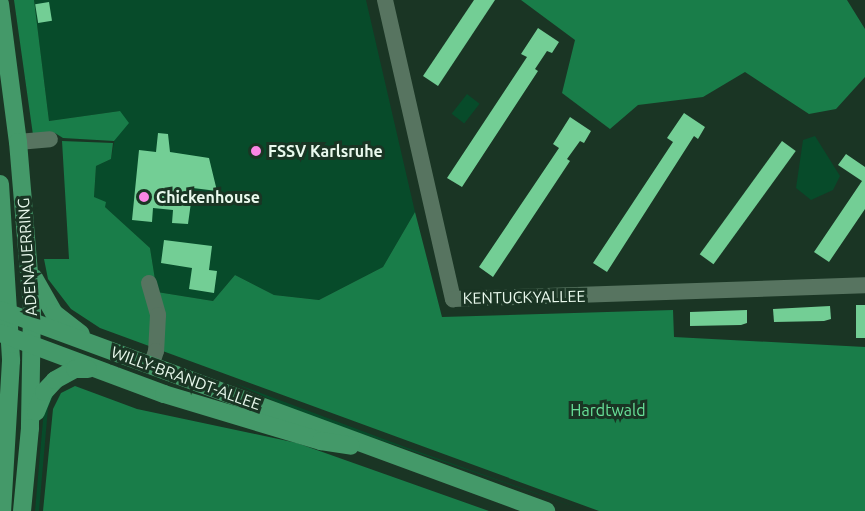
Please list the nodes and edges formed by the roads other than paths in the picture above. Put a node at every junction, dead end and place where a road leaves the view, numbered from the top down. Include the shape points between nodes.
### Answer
1 (385, 0) edge
2 (0, 4) edge
3 (50, 139) dead end
4 (18, 142) junction
5 (0, 184) edge
6 (29, 265) junction
7 (149, 283) dead end
8 (865, 285) edge
9 (5, 312) edge
10 (32, 322) junction
11 (5, 335) edge
12 (94, 345) junction
13 (32, 347) junction
14 (0, 366) edge
15 (151, 366) junction
16 (90, 369) junction
17 (11, 390) junction
18 (30, 428) junction
19 (371, 449) junction
20 (2, 511) edge
21 (22, 511) edge
22 (546, 511) edge

1 - 8 street, KENTUCKYALLEE via 453,299
2 - 4 main road, ADENAUERRING
3 - 4 street
4 - 6 main road, ADENAUERRING
5 - 9 main road, ADENAUERRING
6 - 10 main road, ADENAUERRING
6 - 12 main road via 54,313
7 - 15 street via 158,315
9 - 10 main road, WILLY-BRANDT-ALLEE
9 - 11 main road, ADENAUERRING
10 - 12 main road, WILLY-BRANDT-ALLEE
10 - 13 main road, ADENAUERRING
11 - 13 main road, WILLY-BRANDT-ALLEE
11 - 17 main road, ADENAUERRING
12 - 15 main road, WILLY-BRANDT-ALLEE
13 - 16 main road, WILLY-BRANDT-ALLEE
13 - 18 main road, ADENAUERRING
14 - 17 main road
15 - 19 main road, WILLY-BRANDT-ALLEE via 329,429
16 - 18 main road via 75,369 55,380 44,392
16 - 19 main road, WILLY-BRANDT-ALLEE via 321,441
17 - 20 main road, ADENAUERRING
18 - 21 main road, ADENAUERRING
19 - 22 main road, WILLY-BRANDT-ALLEE

